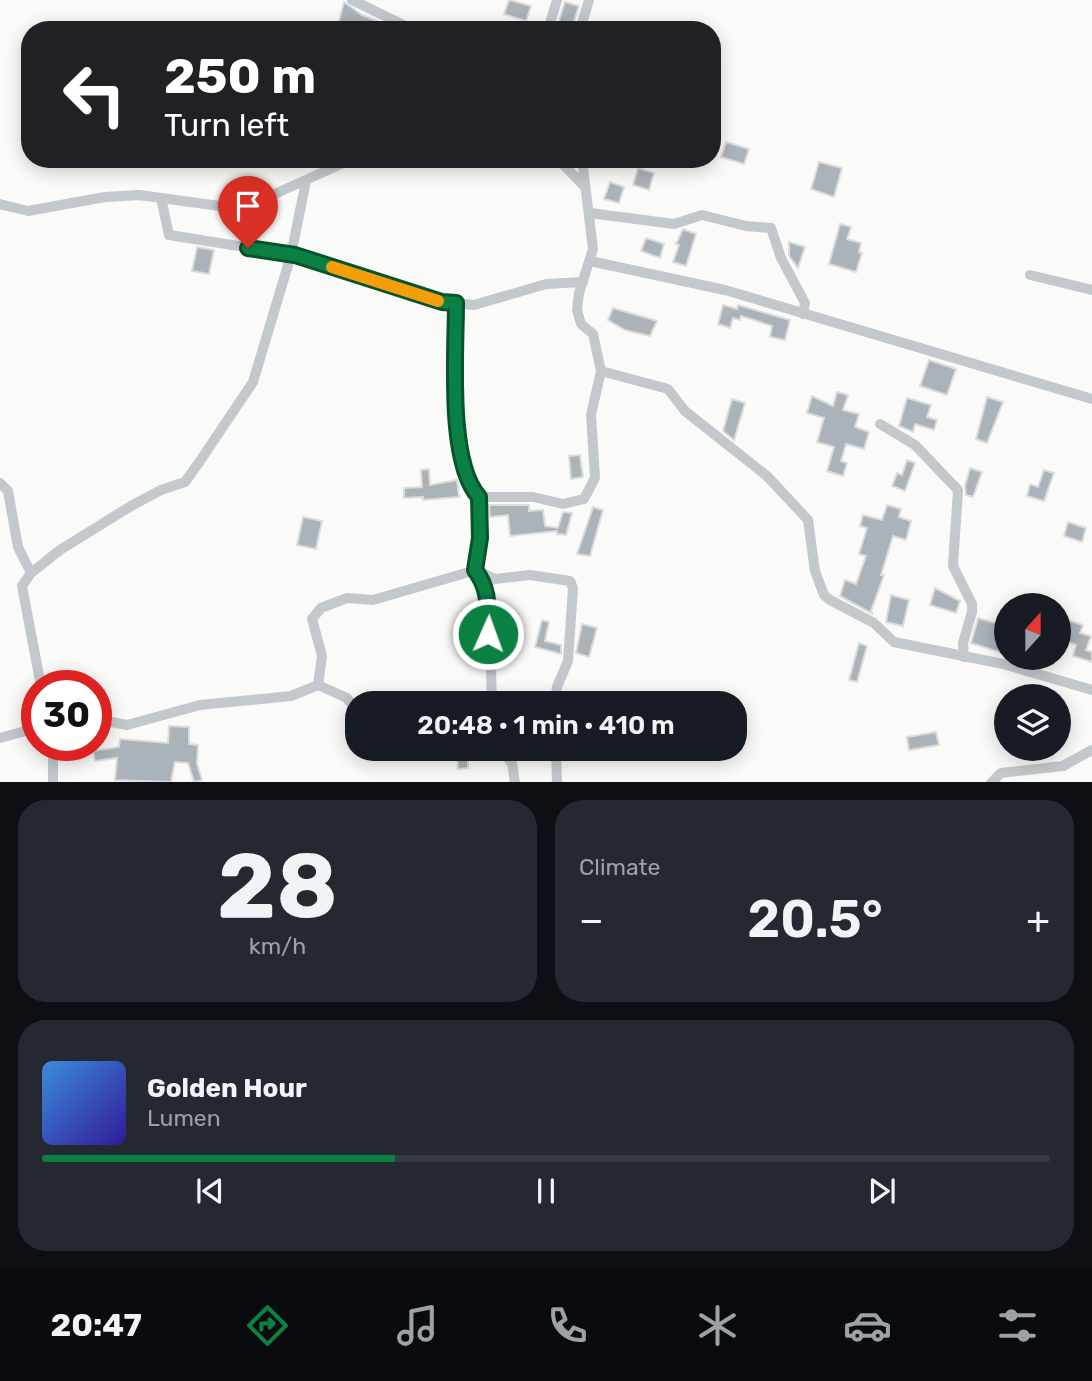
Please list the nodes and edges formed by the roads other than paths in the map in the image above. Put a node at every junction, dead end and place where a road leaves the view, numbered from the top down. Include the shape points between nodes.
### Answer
1 (352, 0) edge
2 (557, 0) edge
3 (589, 0) edge
4 (395, 21) edge
5 (551, 21) edge
6 (583, 21) edge
7 (333, 168) edge
8 (567, 168) edge
9 (583, 168) edge
10 (306, 181) junction
11 (585, 187) junction
12 (161, 198) junction
13 (0, 204) edge
14 (590, 213) junction
15 (291, 254) junction
16 (590, 261) junction
17 (1030, 275) dead end
18 (583, 282) junction
19 (1092, 290) edge
20 (456, 303) junction
21 (803, 314) junction
22 (601, 371) junction
23 (1092, 399) edge
24 (880, 424) dead end
25 (0, 483) edge
26 (479, 497) junction
27 (475, 570) junction
28 (31, 573) junction
29 (964, 657) junction
30 (38, 670) edge
31 (318, 685) junction
32 (1092, 690) edge
33 (492, 691) edge
34 (557, 691) edge
35 (345, 697) edge
36 (112, 722) edge
37 (21, 732) edge
38 (0, 738) edge
39 (1092, 750) edge
40 (53, 761) edge
41 (510, 761) edge
42 (556, 761) edge
43 (53, 782) edge
44 (514, 782) edge
45 (557, 782) edge
46 (991, 782) edge

1 - 4 street
2 - 5 street
3 - 6 street
7 - 10 street
8 - 11 street
9 - 11 street
10 - 12 street via 257,202 227,208
10 - 15 street
11 - 14 street
12 - 13 street via 122,195 28,211
12 - 15 street via 169,235
14 - 16 street
14 - 21 street via 674,224 702,215 771,228 780,258 805,303
15 - 20 street
15 - 28 street via 253,382 185,482 131,506
16 - 18 street
16 - 21 street via 725,290
17 - 19 street
18 - 20 street via 546,284 474,305
18 - 22 street via 577,310 581,324 593,334
20 - 26 street via 456,399 462,467
21 - 23 street
22 - 26 street via 591,415 594,478 584,499 564,504 533,497
22 - 29 street via 668,388 685,411 767,476 808,520 815,570 830,600 874,623 894,642
24 - 29 street via 915,444 958,490 953,566 972,604
25 - 28 street via 8,491 18,547
26 - 27 street
27 - 31 street via 373,600 347,598 321,608 312,619 322,656
27 - 33 street via 489,598
27 - 34 street via 495,579 530,575 570,581 568,661
28 - 30 street via 22,586
29 - 32 street
31 - 35 street
31 - 36 street via 291,696 200,705 127,725
37 - 38 street
39 - 46 street via 1063,766 1001,773
40 - 43 street
41 - 44 street
42 - 45 street

